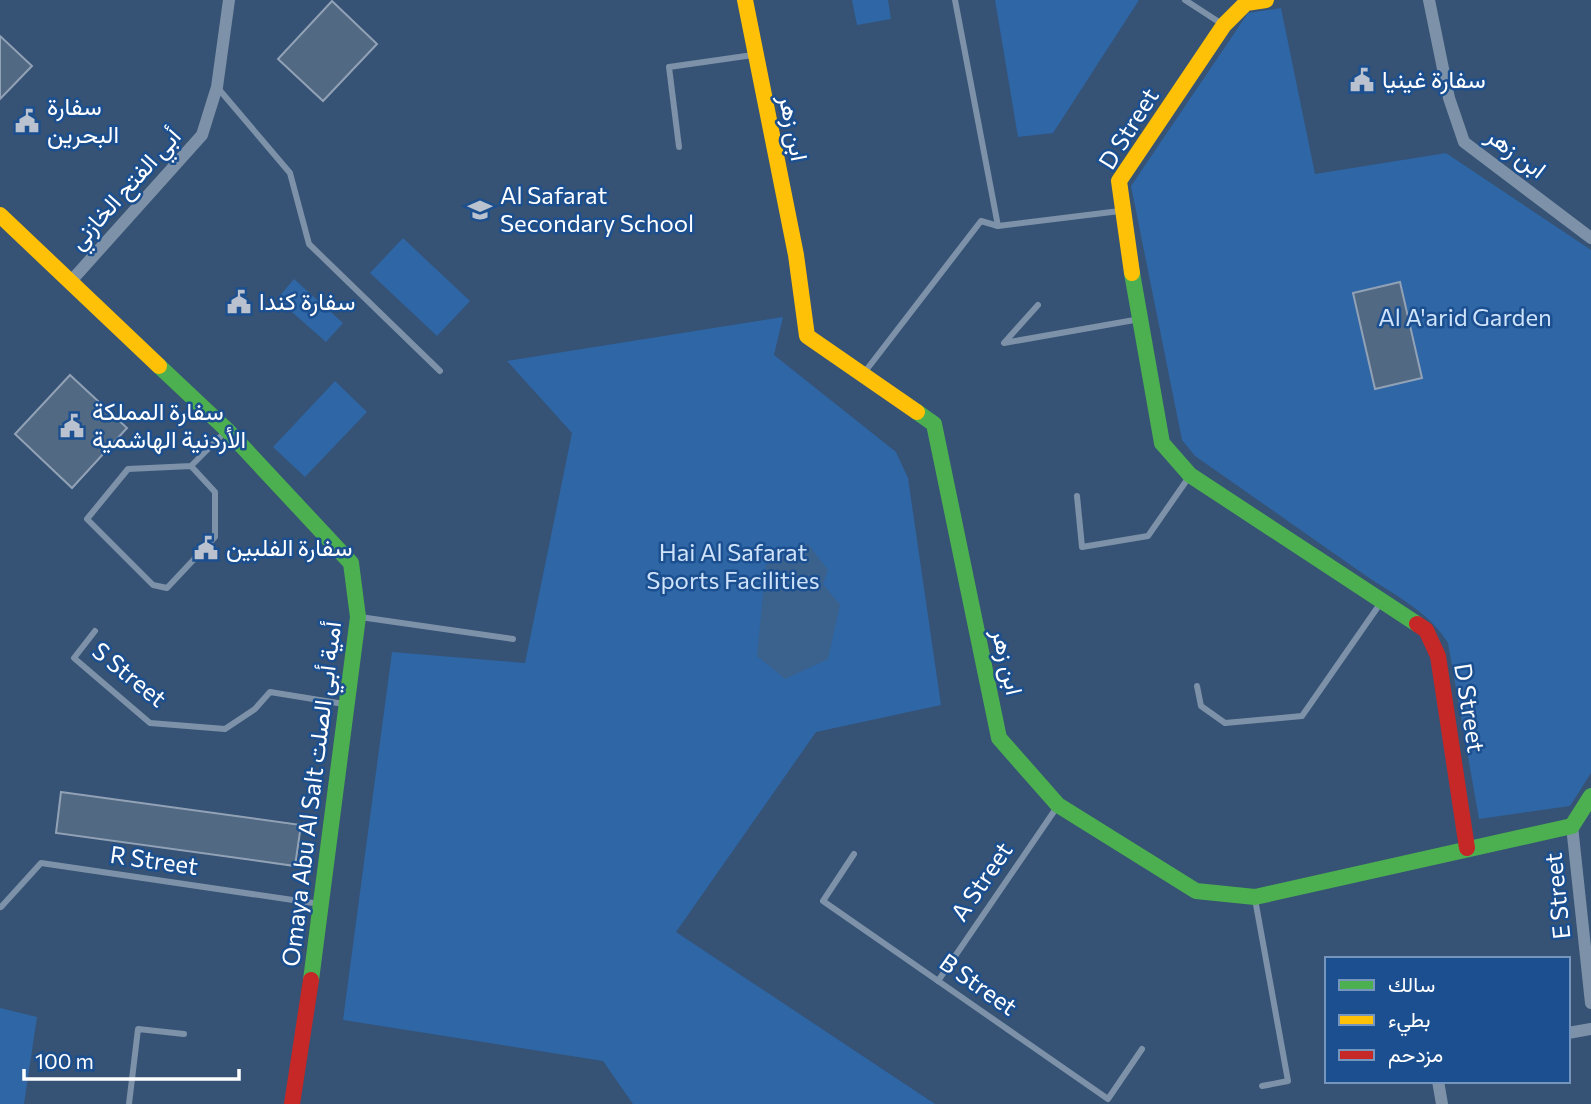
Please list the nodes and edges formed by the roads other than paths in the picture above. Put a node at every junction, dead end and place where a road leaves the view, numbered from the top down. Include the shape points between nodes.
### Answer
1 (229, 0) edge
2 (745, 0) edge
3 (955, 0) edge
4 (1185, 0) edge
5 (1266, 0) edge
6 (1429, 0) edge
7 (1224, 25) junction
8 (755, 55) junction
9 (218, 87) junction
10 (679, 147) dead end
11 (1121, 211) junction
12 (0, 215) edge
13 (998, 226) junction
14 (1591, 238) edge
15 (72, 280) junction
16 (1038, 305) dead end
17 (1142, 319) junction
18 (440, 371) dead end
19 (863, 374) junction
20 (227, 430) junction
21 (191, 466) junction
22 (1190, 475) junction
23 (1077, 496) dead end
24 (1383, 600) junction
25 (358, 617) junction
26 (95, 631) dead end
27 (513, 639) dead end
28 (1197, 686) dead end
29 (344, 704) junction
30 (1591, 796) edge
31 (1058, 805) junction
32 (1572, 826) junction
33 (1467, 848) junction
34 (854, 854) dead end
35 (1255, 897) junction
36 (320, 904) junction
37 (1, 907) edge
38 (938, 981) junction
39 (1591, 1003) edge
40 (1591, 1029) edge
41 (1570, 1033) edge
42 (184, 1034) dead end
43 (1142, 1049) dead end
44 (1438, 1083) edge
45 (1262, 1086) dead end
46 (129, 1104) edge
47 (292, 1104) edge
48 (1442, 1104) edge

1 - 9 street, أبي الفتح الخازني
2 - 8 street, ابن زهر
3 - 13 lane
4 - 7 lane
5 - 7 street, D Street via 1246,3
6 - 14 street, ابن زهر via 1449,98 1464,142
7 - 11 street, D Street via 1119,181
8 - 10 lane via 669,66
8 - 19 street, ابن زهر via 796,255 807,336
9 - 15 street, أبي الفتح الخازني via 202,135
9 - 18 lane via 290,173 309,243
11 - 13 lane
11 - 17 street, D Street
12 - 15 street, Omaya Abu Al Salt أمية أبي الصلت
13 - 19 lane via 981,221
15 - 20 street, Omaya Abu Al Salt أمية أبي الصلت
16 - 17 lane via 1004,343
17 - 22 street, D Street via 1162,443
19 - 31 street, ابن زهر via 934,424 999,738
20 - 21 lane
20 - 25 street, Omaya Abu Al Salt أمية أبي الصلت via 351,563
21 - 21 lane via 128,470 87,519 153,585 167,588 215,537 215,492
22 - 23 lane via 1148,537 1082,547
22 - 24 street, D Street
24 - 28 lane via 1302,716 1225,723 1200,706
24 - 33 street, D Street via 1426,630 1438,656
25 - 27 lane
25 - 29 street, Omaya Abu Al Salt أمية أبي الصلت
26 - 29 lane, S Street via 74,658 149,723 225,729 255,709 270,692
29 - 36 street, Omaya Abu Al Salt أمية أبي الصلت
30 - 32 street
31 - 35 street, ابن زهر via 1196,891
31 - 38 lane, A Street
32 - 33 street, ابن زهر
32 - 39 street, E Street
33 - 35 street, ابن زهر
34 - 38 lane, B Street via 823,901
35 - 45 lane via 1288,1081
36 - 37 lane, R Street via 41,863
36 - 47 street, Omaya Abu Al Salt أمية أبي الصلت
38 - 43 lane, B Street via 1108,1099
40 - 41 street
42 - 46 lane via 138,1029
44 - 48 street

